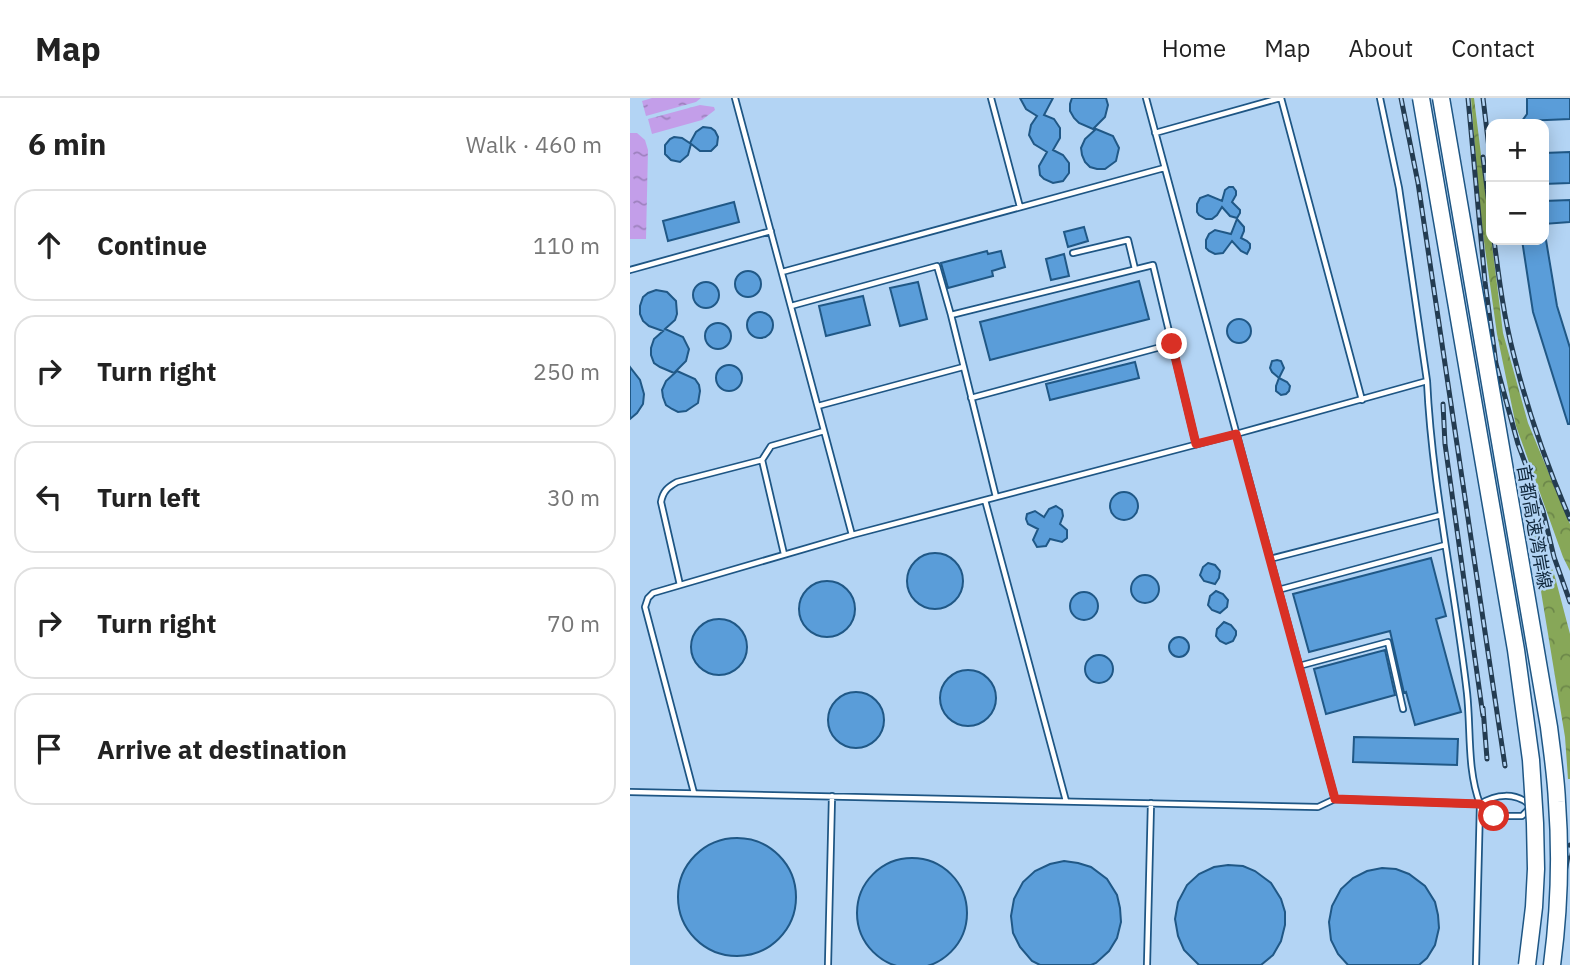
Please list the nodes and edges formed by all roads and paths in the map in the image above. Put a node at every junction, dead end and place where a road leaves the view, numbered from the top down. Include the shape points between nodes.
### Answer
1 (736, 98) edge
2 (991, 98) edge
3 (1146, 98) edge
4 (1281, 98) edge
5 (1380, 98) edge
6 (1420, 98) edge
7 (1441, 98) edge
8 (1155, 133) junction
9 (1164, 168) junction
10 (1020, 207) junction
11 (771, 231) junction
12 (1073, 253) dead end
13 (1135, 269) junction
14 (630, 270) edge
15 (782, 272) junction
16 (791, 306) junction
17 (951, 316) junction
18 (1172, 344) junction
19 (963, 368) junction
20 (1427, 382) junction
21 (971, 398) junction
22 (1362, 400) junction
23 (818, 406) junction
24 (824, 431) junction
25 (1236, 434) junction
26 (1196, 444) junction
27 (762, 460) junction
28 (996, 497) junction
29 (985, 500) junction
30 (1441, 515) junction
31 (852, 535) junction
32 (1445, 545) junction
33 (785, 554) junction
34 (1270, 559) junction
35 (680, 585) junction
36 (1278, 590) junction
37 (1299, 666) junction
38 (1403, 709) dead end
39 (630, 792) edge
40 (694, 793) junction
41 (832, 796) junction
42 (1335, 799) junction
43 (1066, 801) junction
44 (1151, 803) junction
45 (1480, 804) junction
46 (1531, 806) junction
47 (1544, 806) dead end
48 (1557, 806) dead end
49 (1570, 807) edge
50 (828, 965) edge
51 (1147, 965) edge
52 (1476, 965) edge
53 (1527, 965) edge
54 (1552, 965) edge

1 - 11 lane
2 - 10 lane
3 - 8 lane
4 - 8 lane
4 - 22 lane
5 - 20 lane via 1399,188
6 - 53 highway, bridge via 1531,760 1536,869
7 - 54 highway, 首都高速湾岸線, bridge via 1549,727 1559,837
8 - 9 lane
9 - 10 lane
9 - 25 lane
10 - 15 lane
11 - 14 lane
11 - 15 lane
12 - 13 lane via 1128,240
13 - 17 lane
13 - 18 lane via 1153,265
15 - 16 lane
16 - 17 lane via 937,266
16 - 23 lane
17 - 19 lane
18 - 21 lane
18 - 26 lane
19 - 21 lane
19 - 23 lane
20 - 22 lane
20 - 30 lane
21 - 28 lane
22 - 25 lane
23 - 24 lane
24 - 27 lane via 771,446
24 - 31 lane
25 - 26 lane
25 - 34 lane
26 - 28 lane
27 - 33 lane
27 - 35 lane via 677,482 663,493 661,502
28 - 29 lane
29 - 31 lane
29 - 43 lane
30 - 32 lane
30 - 34 lane
31 - 33 lane
32 - 36 lane
32 - 45 lane via 1467,694 1474,789
33 - 35 lane
34 - 36 lane
35 - 40 lane via 653,593 645,607
36 - 37 lane
37 - 38 lane via 1388,642
37 - 42 lane
39 - 40 lane
40 - 41 lane
41 - 43 lane
41 - 50 lane
42 - 44 lane via 1318,807
42 - 45 lane
43 - 44 lane
44 - 51 lane
45 - 46 lane via 1493,796 1522,797
45 - 46 lane via 1494,816 1522,816
45 - 52 lane
46 - 47 lane
48 - 49 lane

